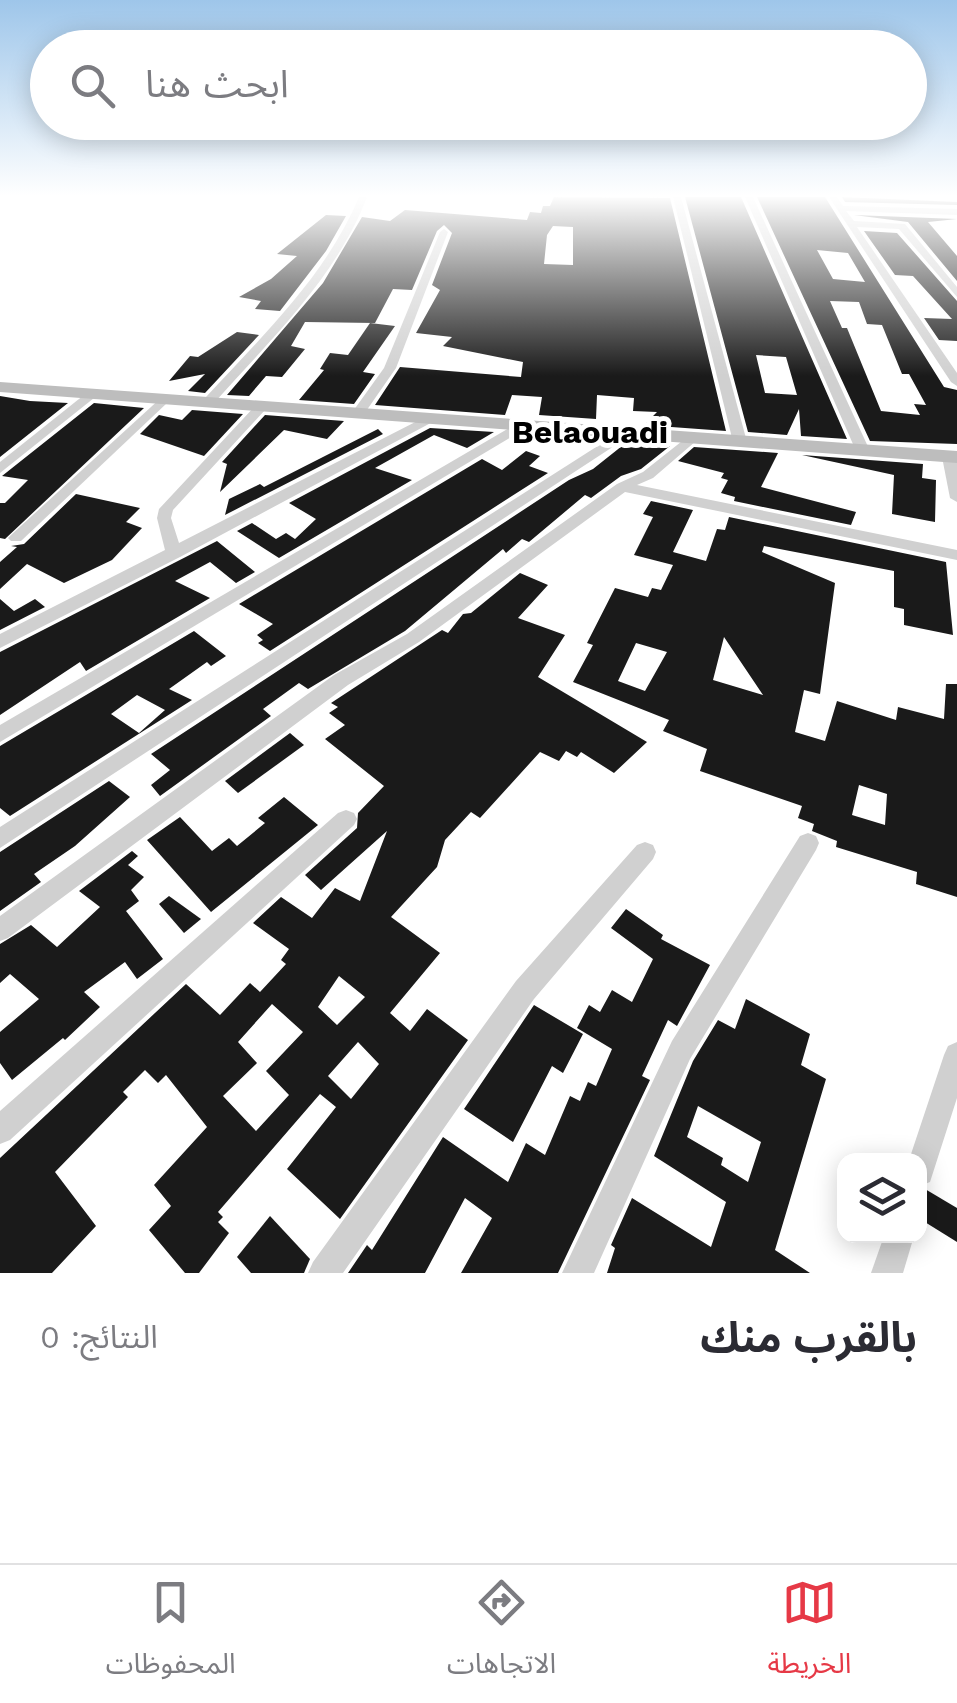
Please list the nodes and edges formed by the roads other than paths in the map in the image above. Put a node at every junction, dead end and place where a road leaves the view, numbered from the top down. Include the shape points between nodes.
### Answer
1 (330, 256) edge
2 (434, 256) edge
3 (693, 256) edge
4 (776, 256) edge
5 (874, 256) edge
6 (927, 256) edge
7 (957, 294) edge
8 (957, 382) edge
9 (0, 387) edge
10 (93, 394) junction
11 (163, 400) junction
12 (210, 400) junction
13 (261, 407) junction
14 (358, 414) junction
15 (434, 418) junction
16 (523, 424) junction
17 (629, 430) junction
18 (691, 438) junction
19 (740, 442) junction
20 (863, 451) junction
21 (953, 457) edge
22 (0, 469) edge
23 (622, 487) junction
24 (957, 498) edge
25 (16, 538) dead end
26 (174, 554) junction
27 (957, 554) edge
28 (0, 642) edge
29 (0, 734) edge
30 (346, 819) dead end
31 (0, 839) edge
32 (808, 842) dead end
33 (645, 852) dead end
34 (0, 930) edge
35 (957, 1054) edge
36 (0, 1130) edge
37 (926, 1153) edge
38 (898, 1243) edge
39 (324, 1273) edge
40 (578, 1273) edge
41 (888, 1273) edge

1 - 12 street
2 - 14 street via 390,368
3 - 19 street
4 - 20 street
5 - 8 street
6 - 7 street
9 - 10 main road
10 - 11 main road
10 - 22 street
11 - 12 main road
11 - 25 street
12 - 13 main road
13 - 14 main road
13 - 26 street via 166,509
14 - 15 main road
15 - 16 main road
15 - 26 street
16 - 17 main road
16 - 29 street
17 - 18 main road
17 - 31 street
18 - 19 main road
18 - 23 street via 648,475
19 - 20 main road
20 - 21 main road
21 - 24 street
23 - 27 street
23 - 34 street via 413,638 341,680
26 - 28 street
30 - 36 street
32 - 40 street via 682,1050
33 - 39 street via 524,990
35 - 37 street
38 - 41 street

